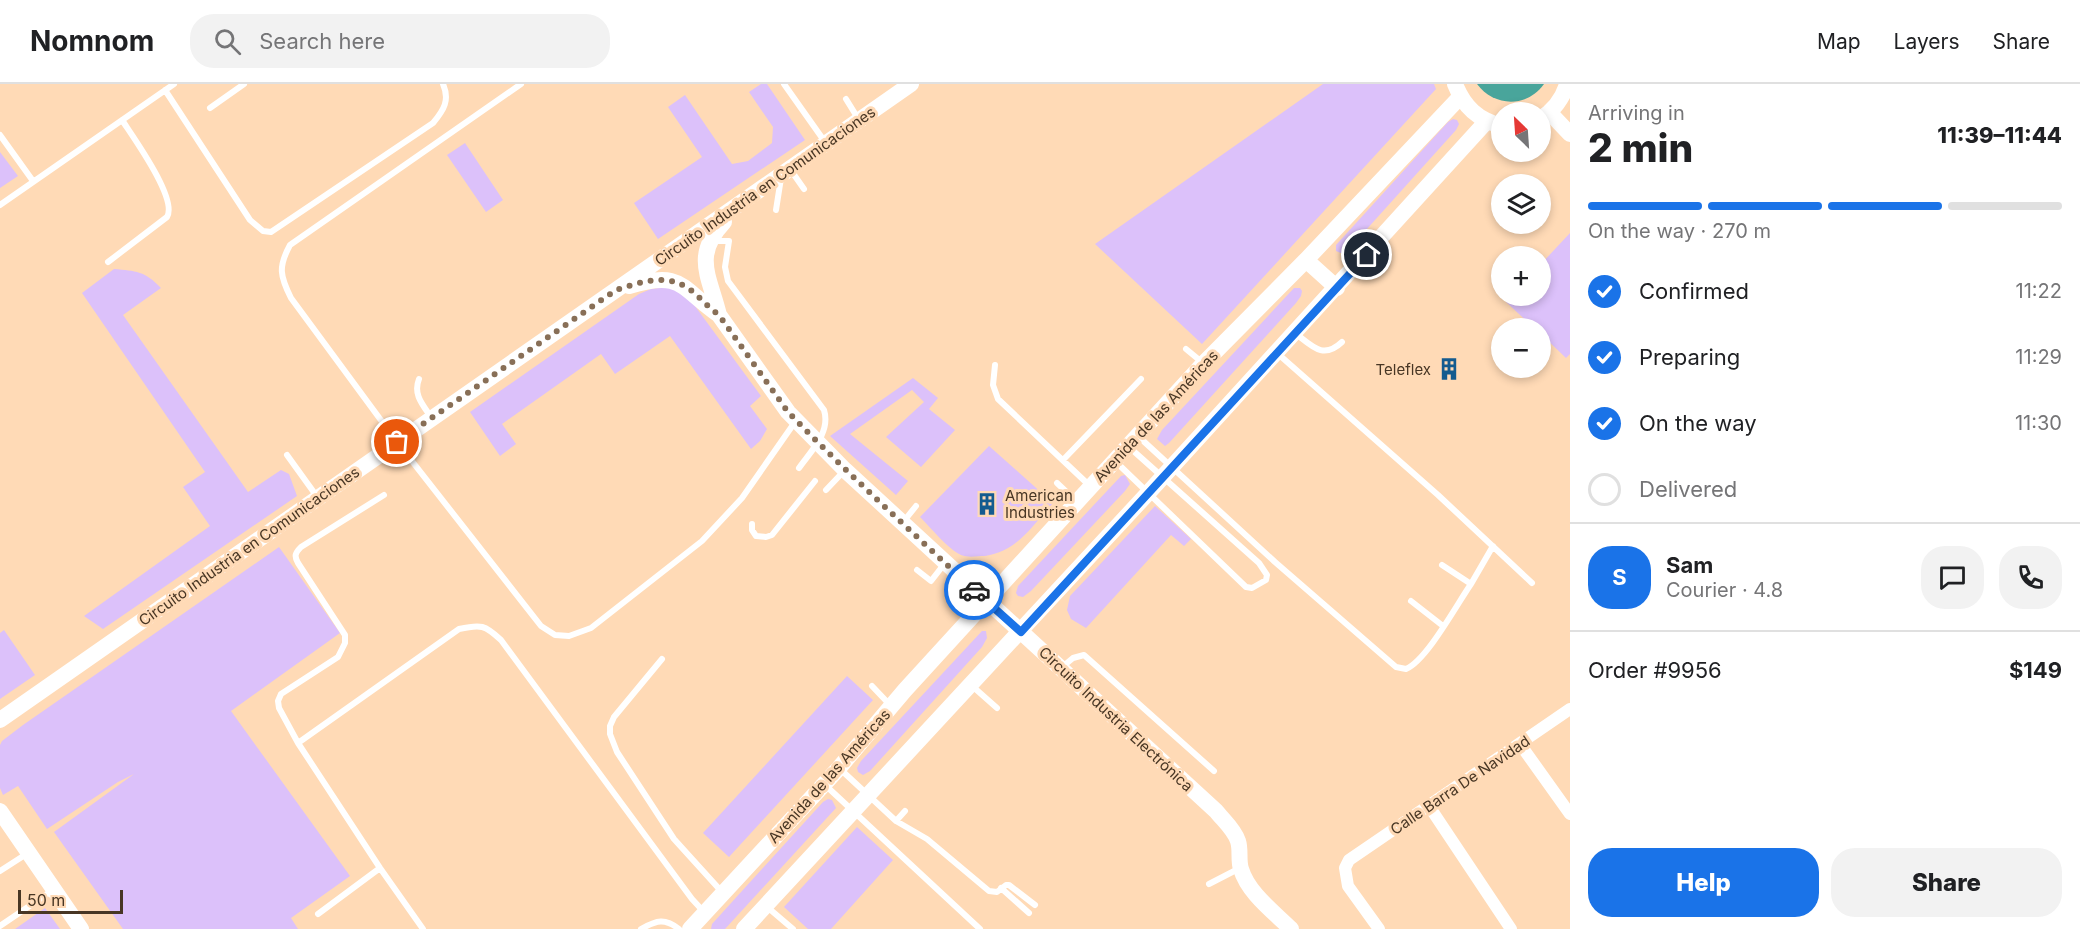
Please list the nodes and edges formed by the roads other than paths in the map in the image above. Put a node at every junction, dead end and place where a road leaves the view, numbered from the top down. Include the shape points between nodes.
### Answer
1 (174, 84) edge
2 (244, 84) edge
3 (443, 84) edge
4 (521, 84) edge
5 (784, 84) edge
6 (911, 84) edge
7 (1567, 84) edge
8 (165, 90) junction
9 (1457, 90) edge
10 (846, 99) dead end
11 (210, 108) dead end
12 (1551, 109) edge
13 (122, 120) junction
14 (859, 120) junction
15 (1551, 120) edge
16 (1491, 122) edge
17 (1491, 127) edge
18 (1570, 134) edge
19 (0, 135) edge
20 (826, 143) junction
21 (786, 171) junction
22 (33, 181) junction
23 (804, 189) dead end
24 (748, 198) junction
25 (0, 205) edge
26 (776, 210) dead end
27 (710, 240) junction
28 (1306, 260) junction
29 (108, 262) dead end
30 (1337, 288) junction
31 (616, 290) junction
32 (719, 315) junction
33 (1295, 333) junction
34 (1342, 342) dead end
35 (1186, 349) dead end
36 (1277, 353) junction
37 (1204, 363) junction
38 (995, 365) dead end
39 (419, 379) dead end
40 (1141, 379) dead end
41 (431, 417) junction
42 (796, 421) junction
43 (1133, 441) junction
44 (397, 442) junction
45 (818, 443) junction
46 (287, 455) dead end
47 (1063, 460) junction
48 (1115, 460) junction
49 (799, 468) dead end
50 (845, 470) junction
51 (1168, 472) junction
52 (815, 481) dead end
53 (1057, 483) dead end
54 (1090, 486) junction
55 (826, 490) dead end
56 (1149, 492) junction
57 (384, 495) dead end
58 (318, 498) junction
59 (1077, 502) junction
60 (916, 506) dead end
61 (901, 523) junction
62 (752, 524) dead end
63 (1492, 546) junction
64 (945, 563) junction
65 (1442, 565) dead end
66 (917, 570) dead end
67 (1532, 583) dead end
68 (1471, 584) junction
69 (986, 601) junction
70 (1411, 601) dead end
71 (1443, 626) junction
72 (1021, 632) junction
73 (662, 659) dead end
74 (1060, 668) junction
75 (970, 685) junction
76 (872, 686) dead end
77 (891, 706) junction
78 (997, 708) dead end
79 (1570, 709) edge
80 (0, 720) edge
81 (298, 743) junction
82 (1520, 744) junction
83 (839, 768) junction
84 (1214, 771) dead end
85 (824, 784) junction
86 (868, 795) junction
87 (1429, 806) junction
88 (0, 811) edge
89 (854, 811) junction
90 (905, 811) dead end
91 (1570, 814) edge
92 (896, 821) junction
93 (28, 852) junction
94 (380, 868) junction
95 (1240, 868) junction
96 (0, 871) edge
97 (1209, 884) dead end
98 (1002, 888) junction
99 (54, 890) junction
100 (723, 892) junction
101 (1035, 905) dead end
102 (765, 906) junction
103 (705, 913) junction
104 (1029, 913) dead end
105 (318, 914) dead end
106 (0, 926) edge
107 (81, 929) edge
108 (423, 929) edge
109 (641, 929) edge
110 (679, 929) edge
111 (690, 929) edge
112 (744, 929) edge
113 (794, 929) edge
114 (980, 929) edge
115 (1291, 929) edge
116 (1378, 929) edge
117 (1511, 929) edge

1 - 8 lane
2 - 11 lane
3 - 8 lane via 446,104 432,123 271,232 263,231 250,220
4 - 44 lane via 290,245 282,260 284,284 291,298
5 - 20 lane
6 - 14 street, Circuito Industria en Comunicaciones
7 - 12 street
8 - 13 lane
9 - 16 street via 1471,111
9 - 28 street, Avenida de las Américas
10 - 14 lane
13 - 22 lane
13 - 29 lane via 156,174 170,207 167,217
14 - 20 street, Circuito Industria en Comunicaciones
15 - 18 street
17 - 30 street
19 - 22 lane
20 - 21 street, Circuito Industria en Comunicaciones
21 - 23 lane
21 - 24 street, Circuito Industria en Comunicaciones
21 - 26 lane
22 - 25 lane
24 - 27 street
24 - 31 street, Circuito Industria en Comunicaciones
27 - 32 street, Circuito Industria Electrónica via 705,271
27 - 45 lane via 729,242 725,267 728,281 824,410 826,424
28 - 30 street
28 - 37 street, Avenida de las Américas
30 - 33 street
31 - 32 street, Circuito Industria Electrónica via 646,281 673,281 687,287
31 - 41 street, Circuito Industria en Comunicaciones
32 - 42 street, Circuito Industria Electrónica
33 - 34 lane via 1318,350 1332,350
33 - 36 street
35 - 37 lane
36 - 51 street
36 - 63 lane
37 - 43 street, Avenida de las Américas
38 - 47 lane via 993,385 998,399
39 - 41 lane via 417,396
40 - 47 lane
41 - 44 street, Circuito Industria en Comunicaciones
42 - 44 lane via 742,498 702,541 591,627 568,636 555,635 541,626
42 - 45 street, Circuito Industria Electrónica
43 - 48 street, Avenida de las Américas
43 - 51 lane
43 - 51 lane
44 - 58 street, Circuito Industria en Comunicaciones
45 - 49 lane
45 - 50 street, Circuito Industria Electrónica
46 - 58 lane
47 - 54 lane
48 - 54 street, Avenida de las Américas
48 - 56 lane
50 - 55 lane
50 - 61 street, Circuito Industria Electrónica
51 - 56 street
51 - 56 lane via 1259,563 1266,580 1257,587 1246,587
51 - 71 lane via 1395,667 1406,669 1415,664
52 - 62 lane via 772,535 756,536
53 - 59 lane
54 - 59 street, Avenida de las Américas
56 - 72 street
57 - 81 lane via 296,553 298,563 345,635 338,657 281,694 279,708
58 - 80 street, Circuito Industria en Comunicaciones
59 - 69 street, Avenida de las Américas
60 - 61 lane
61 - 64 street, Circuito Industria Electrónica
63 - 67 lane
63 - 68 lane
64 - 66 lane via 931,581
64 - 69 street, Circuito Industria Electrónica
65 - 68 lane
68 - 71 lane
69 - 72 street, Circuito Industria Electrónica
69 - 77 street, Avenida de las Américas
70 - 71 lane
72 - 74 street, Circuito Industria Electrónica
72 - 75 street
73 - 100 lane via 614,717 610,734 617,752 674,839
74 - 84 lane via 1073,658 1084,656
74 - 95 street, Circuito Industria Electrónica via 1215,811 1238,841
75 - 78 lane
75 - 86 street
76 - 77 lane
77 - 83 street, Avenida de las Américas
79 - 82 street, Calle Barra De Navidad
81 - 94 lane
81 - 103 lane via 459,629 476,625 489,628
82 - 87 street, Calle Barra De Navidad
82 - 91 street
83 - 85 street, Avenida de las Américas
83 - 86 lane
85 - 89 lane
85 - 100 street, Avenida de las Américas
86 - 89 street
86 - 92 lane
87 - 116 street, Calle Barra De Navidad via 1349,860 1345,868 1348,886
87 - 117 street
88 - 93 street
89 - 102 street
89 - 114 lane
90 - 92 lane
92 - 98 lane via 927,838 989,891
93 - 96 lane
93 - 99 street
94 - 105 lane
94 - 108 lane
95 - 97 lane
95 - 115 street, Circuito Industria Electrónica via 1256,894
98 - 101 lane via 1014,888
98 - 104 lane
99 - 106 lane
99 - 107 street
100 - 103 street, Avenida de las Américas
102 - 112 street
102 - 113 lane
103 - 111 street, Avenida de las Américas
109 - 110 lane via 659,920 669,921

